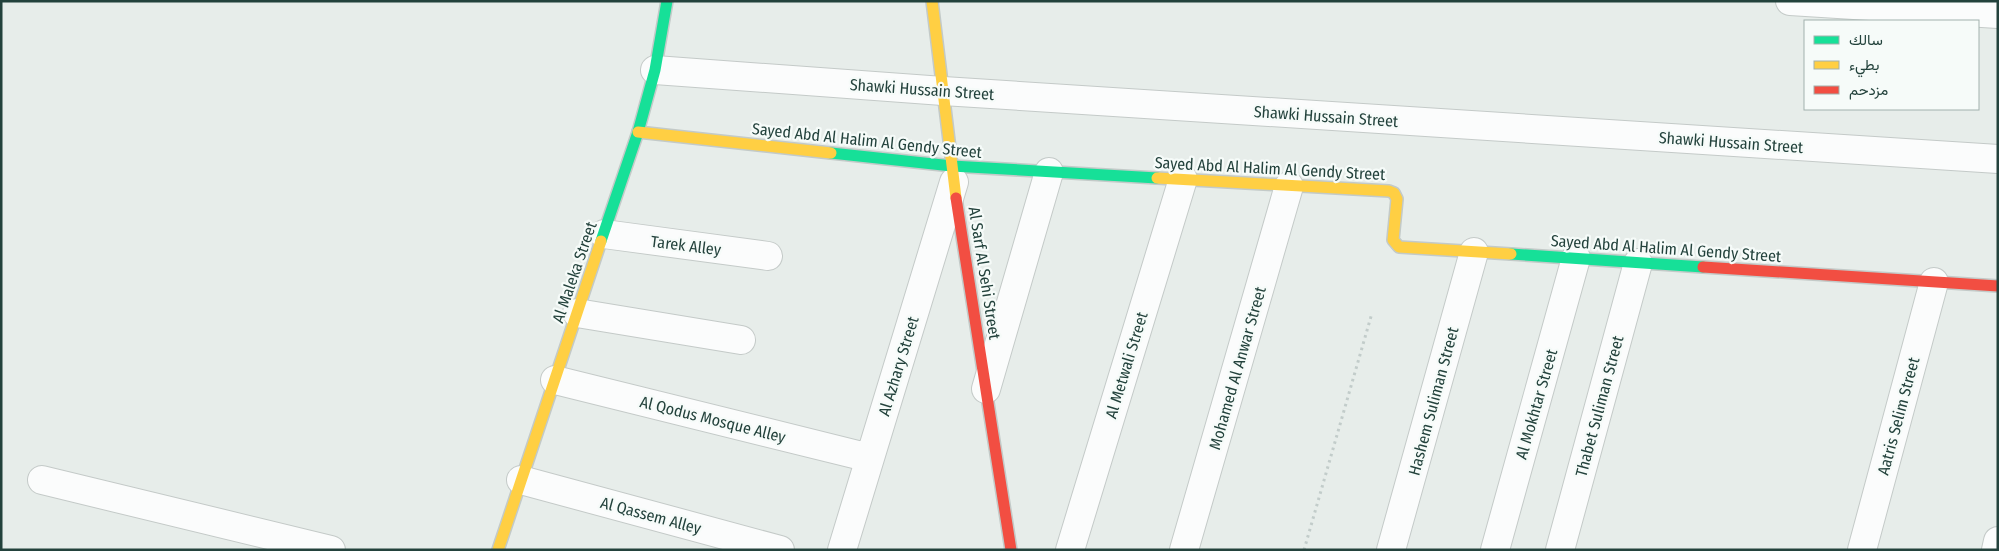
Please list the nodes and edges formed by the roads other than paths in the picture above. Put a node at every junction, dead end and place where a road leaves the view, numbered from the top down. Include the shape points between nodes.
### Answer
1 (668, 1) edge
2 (932, 1) edge
3 (1790, 1) edge
4 (1998, 14) edge
5 (655, 70) junction
6 (943, 91) junction
7 (638, 132) junction
8 (1998, 159) edge
9 (1049, 172) junction
10 (953, 174) junction
11 (1183, 179) junction
12 (1289, 186) junction
13 (604, 234) junction
14 (1474, 252) junction
15 (768, 256) dead end
16 (1576, 258) junction
17 (1638, 263) junction
18 (1934, 282) junction
19 (1998, 286) edge
20 (577, 313) junction
21 (741, 340) dead end
22 (555, 380) junction
23 (986, 389) junction
24 (870, 458) junction
25 (42, 480) dead end
26 (521, 480) junction
27 (1998, 541) edge
28 (331, 550) edge
29 (498, 550) edge
30 (780, 550) edge
31 (842, 550) edge
32 (1011, 550) edge
33 (1070, 550) edge
34 (1184, 550) edge
35 (1391, 550) edge
36 (1495, 550) edge
37 (1560, 550) edge
38 (1862, 550) edge
39 (1996, 550) edge

1 - 5 street, Al Maleka Street
2 - 6 street, Al Sarf Al Sehi Street
3 - 4 street
5 - 6 street, Shawki Hussain Street
5 - 7 street, Al Maleka Street
6 - 8 street, Shawki Hussain Street
6 - 10 street, Al Sarf Al Sehi Street
7 - 10 street, Sayed Abd Al Halim Al Gendy Street
7 - 13 street, Al Maleka Street
9 - 10 street, Sayed Abd Al Halim Al Gendy Street
9 - 11 street, Sayed Abd Al Halim Al Gendy Street
9 - 23 street
10 - 23 street, Al Sarf Al Sehi Street
10 - 24 street, Al Azhary Street
11 - 12 street, Sayed Abd Al Halim Al Gendy Street
11 - 33 street, Al Metwali Street
12 - 14 street, Sayed Abd Al Halim Al Gendy Street via 1392,192 1397,200 1394,240 1397,246
12 - 34 street, Mohamed Al Anwar Street
13 - 15 street, Tarek Alley
13 - 20 street, Al Maleka Street
14 - 16 street, Sayed Abd Al Halim Al Gendy Street
14 - 35 street, Hashem Suliman Street
16 - 17 street, Sayed Abd Al Halim Al Gendy Street
16 - 36 street, Al Mokhtar Street
17 - 18 street, Sayed Abd Al Halim Al Gendy Street
17 - 37 street, Thabet Suliman Street
18 - 19 street, Sayed Abd Al Halim Al Gendy Street
18 - 38 street, Aatris Selim Street
20 - 21 street
20 - 22 street, Al Maleka Street
22 - 24 street, Al Qodus Mosque Alley
22 - 26 street, Al Maleka Street
23 - 32 street, Al Sarf Al Sehi Street
24 - 31 street, Al Azhary Street
25 - 28 street
26 - 29 street, Al Maleka Street
26 - 30 street, Al Qassem Alley
27 - 39 street

